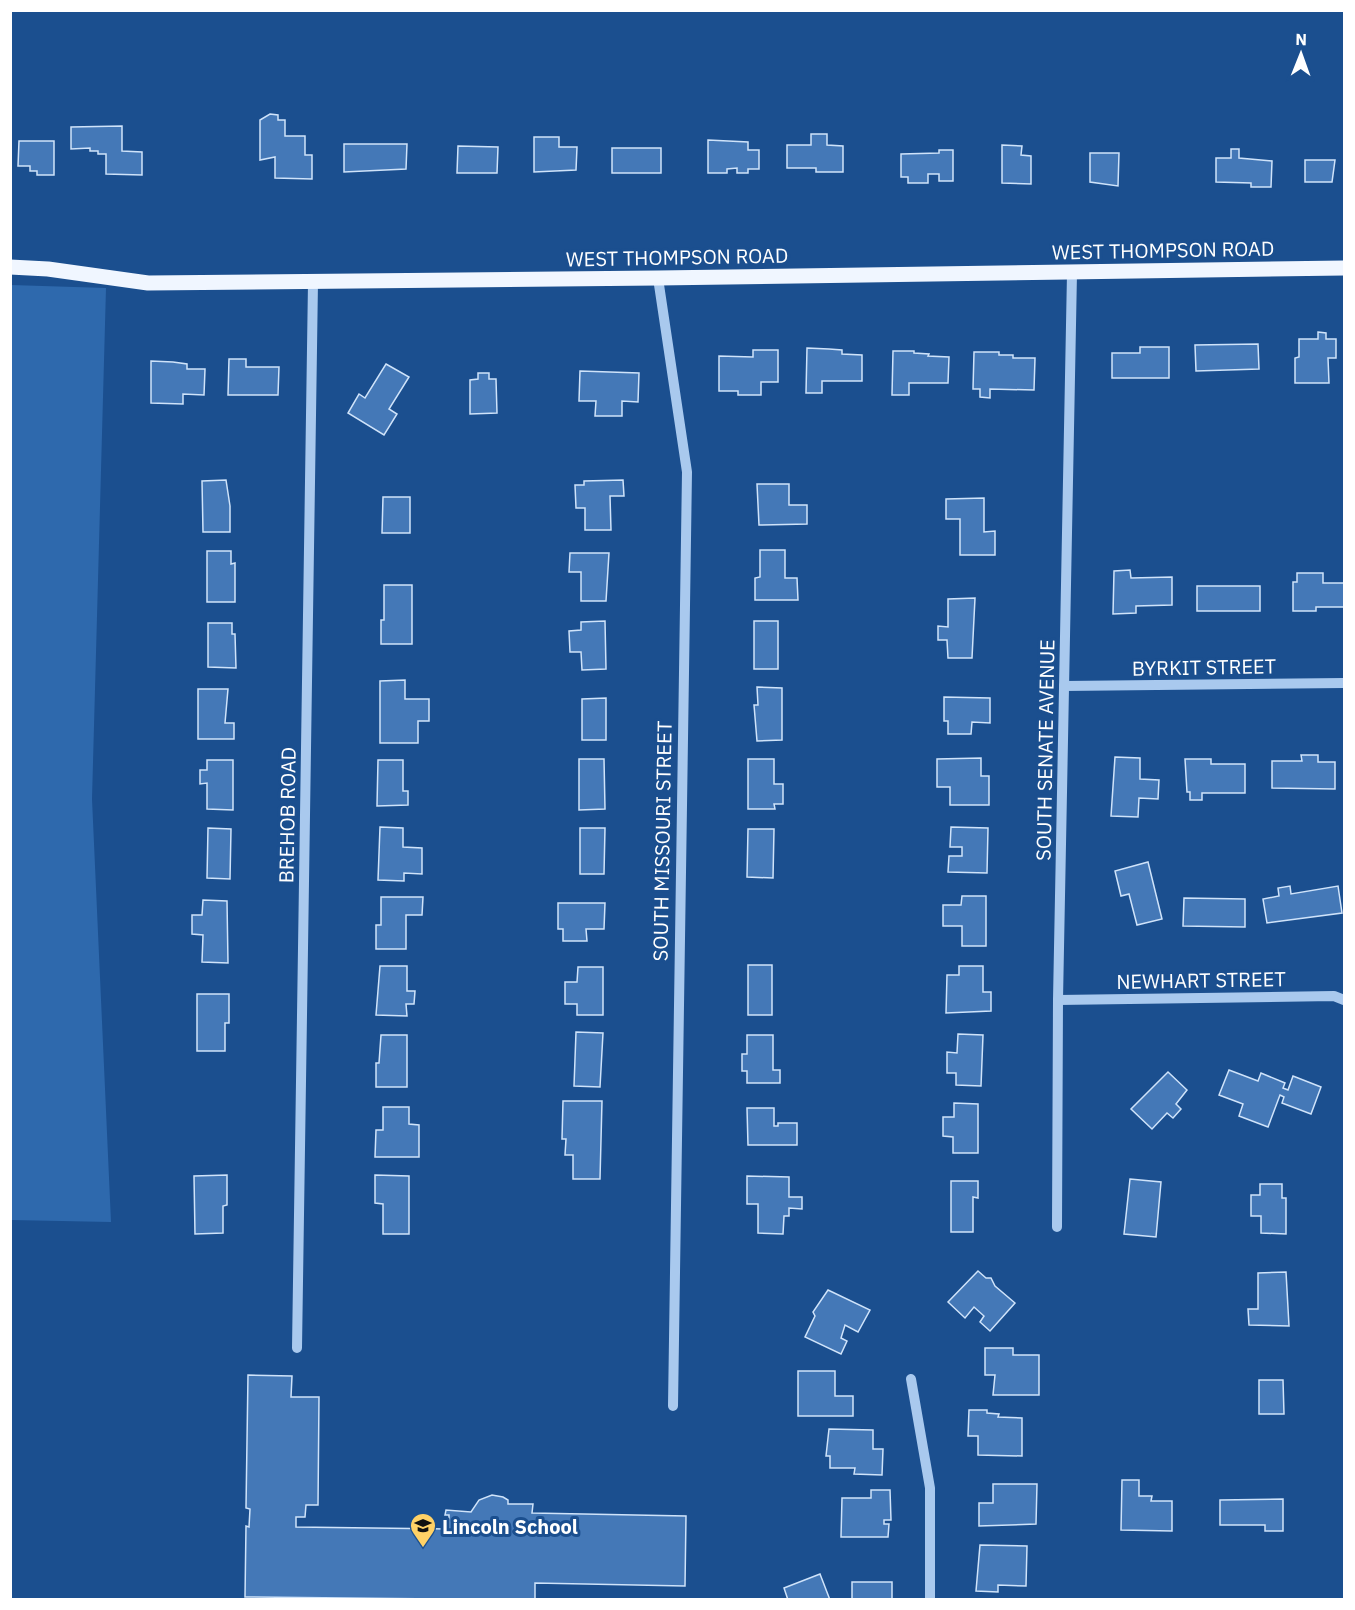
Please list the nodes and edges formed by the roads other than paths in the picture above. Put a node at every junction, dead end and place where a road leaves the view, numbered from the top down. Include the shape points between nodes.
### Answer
1 (10, 267) edge
2 (1344, 268) edge
3 (1072, 273) junction
4 (658, 278) junction
5 (313, 282) junction
6 (1344, 683) edge
7 (1065, 686) junction
8 (1058, 1000) junction
9 (1344, 1000) edge
10 (1057, 1227) dead end
11 (297, 1348) dead end
12 (911, 1379) dead end
13 (673, 1406) dead end
14 (930, 1599) edge

1 - 5 main road, WEST THOMPSON ROAD via 148,282
2 - 3 main road, WEST THOMPSON ROAD
3 - 4 main road, WEST THOMPSON ROAD
3 - 7 street, SOUTH SENATE AVENUE
4 - 5 main road, WEST THOMPSON ROAD
4 - 13 street, SOUTH MISSOURI STREET via 687,472
5 - 11 street, BREHOB ROAD
6 - 7 street, BYRKIT STREET
7 - 8 street, SOUTH SENATE AVENUE
8 - 9 street, NEWHART STREET via 1334,996
8 - 10 street, SOUTH SENATE AVENUE
12 - 14 street via 930,1488

